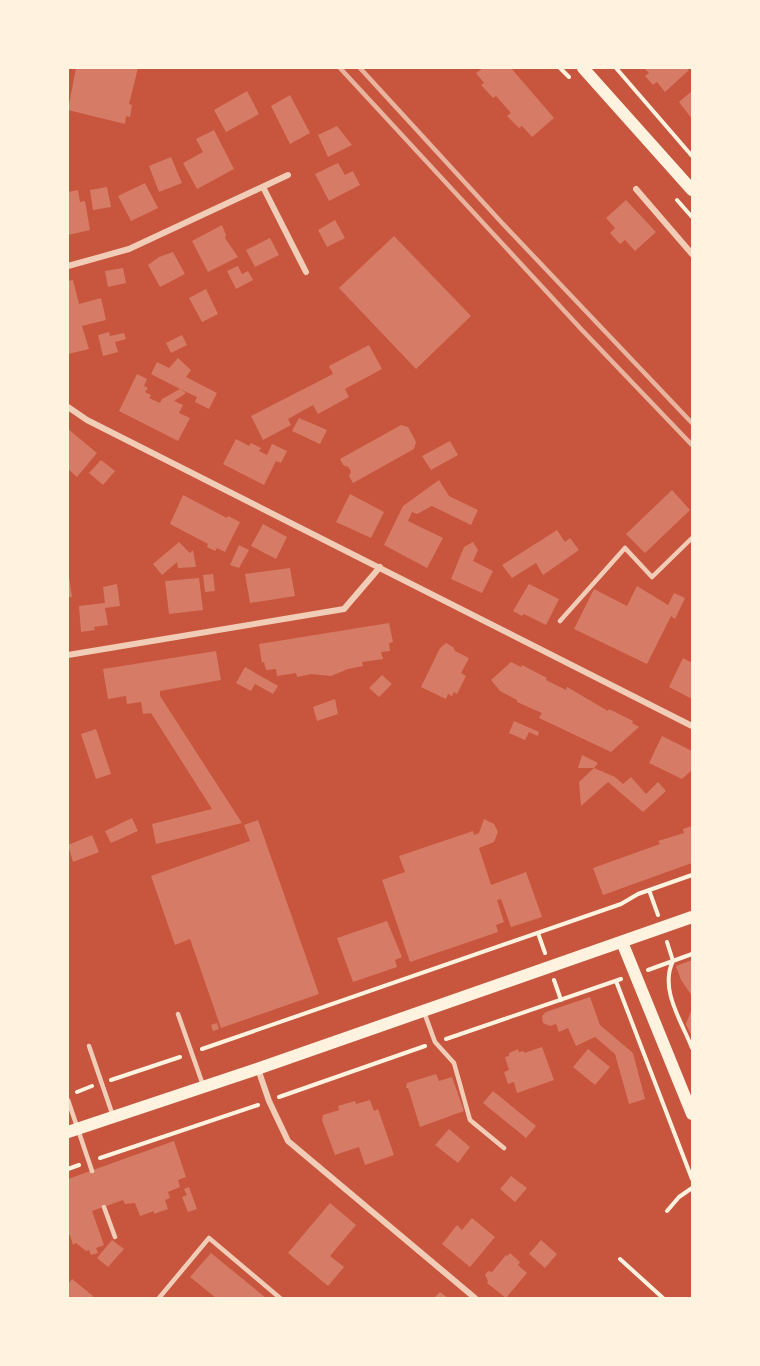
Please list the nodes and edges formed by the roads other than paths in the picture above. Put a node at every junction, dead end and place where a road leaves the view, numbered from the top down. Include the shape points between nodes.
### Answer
1 (583, 68) edge
2 (288, 174) dead end
3 (262, 187) junction
4 (636, 189) dead end
5 (693, 190) edge
6 (693, 254) edge
7 (68, 266) edge
8 (306, 272) dead end
9 (68, 407) edge
10 (693, 538) edge
11 (380, 567) junction
12 (560, 621) dead end
13 (68, 655) edge
14 (693, 726) edge
15 (693, 917) edge
16 (621, 942) junction
17 (423, 1010) junction
18 (178, 1014) dead end
19 (88, 1046) dead end
20 (257, 1068) junction
21 (204, 1086) junction
22 (68, 1100) edge
23 (693, 1114) edge
24 (113, 1116) junction
25 (72, 1130) edge
26 (504, 1148) dead end
27 (92, 1171) dead end
28 (104, 1207) dead end
29 (115, 1237) dead end
30 (159, 1299) edge
31 (280, 1299) edge
32 (475, 1299) edge

1 - 5 main road
2 - 3 street
3 - 7 street via 129,249
3 - 8 street
4 - 6 street
9 - 11 street
10 - 12 lane via 652,577 625,548
11 - 13 street via 344,609
11 - 14 street
15 - 16 main road
16 - 17 main road
16 - 23 main road
17 - 20 main road
17 - 26 lane via 435,1042 454,1063 470,1120
18 - 21 lane
19 - 24 lane
20 - 21 main road
20 - 32 street via 288,1141
21 - 24 main road
22 - 25 lane
24 - 25 main road
25 - 27 lane
28 - 29 lane
30 - 31 lane via 209,1238

